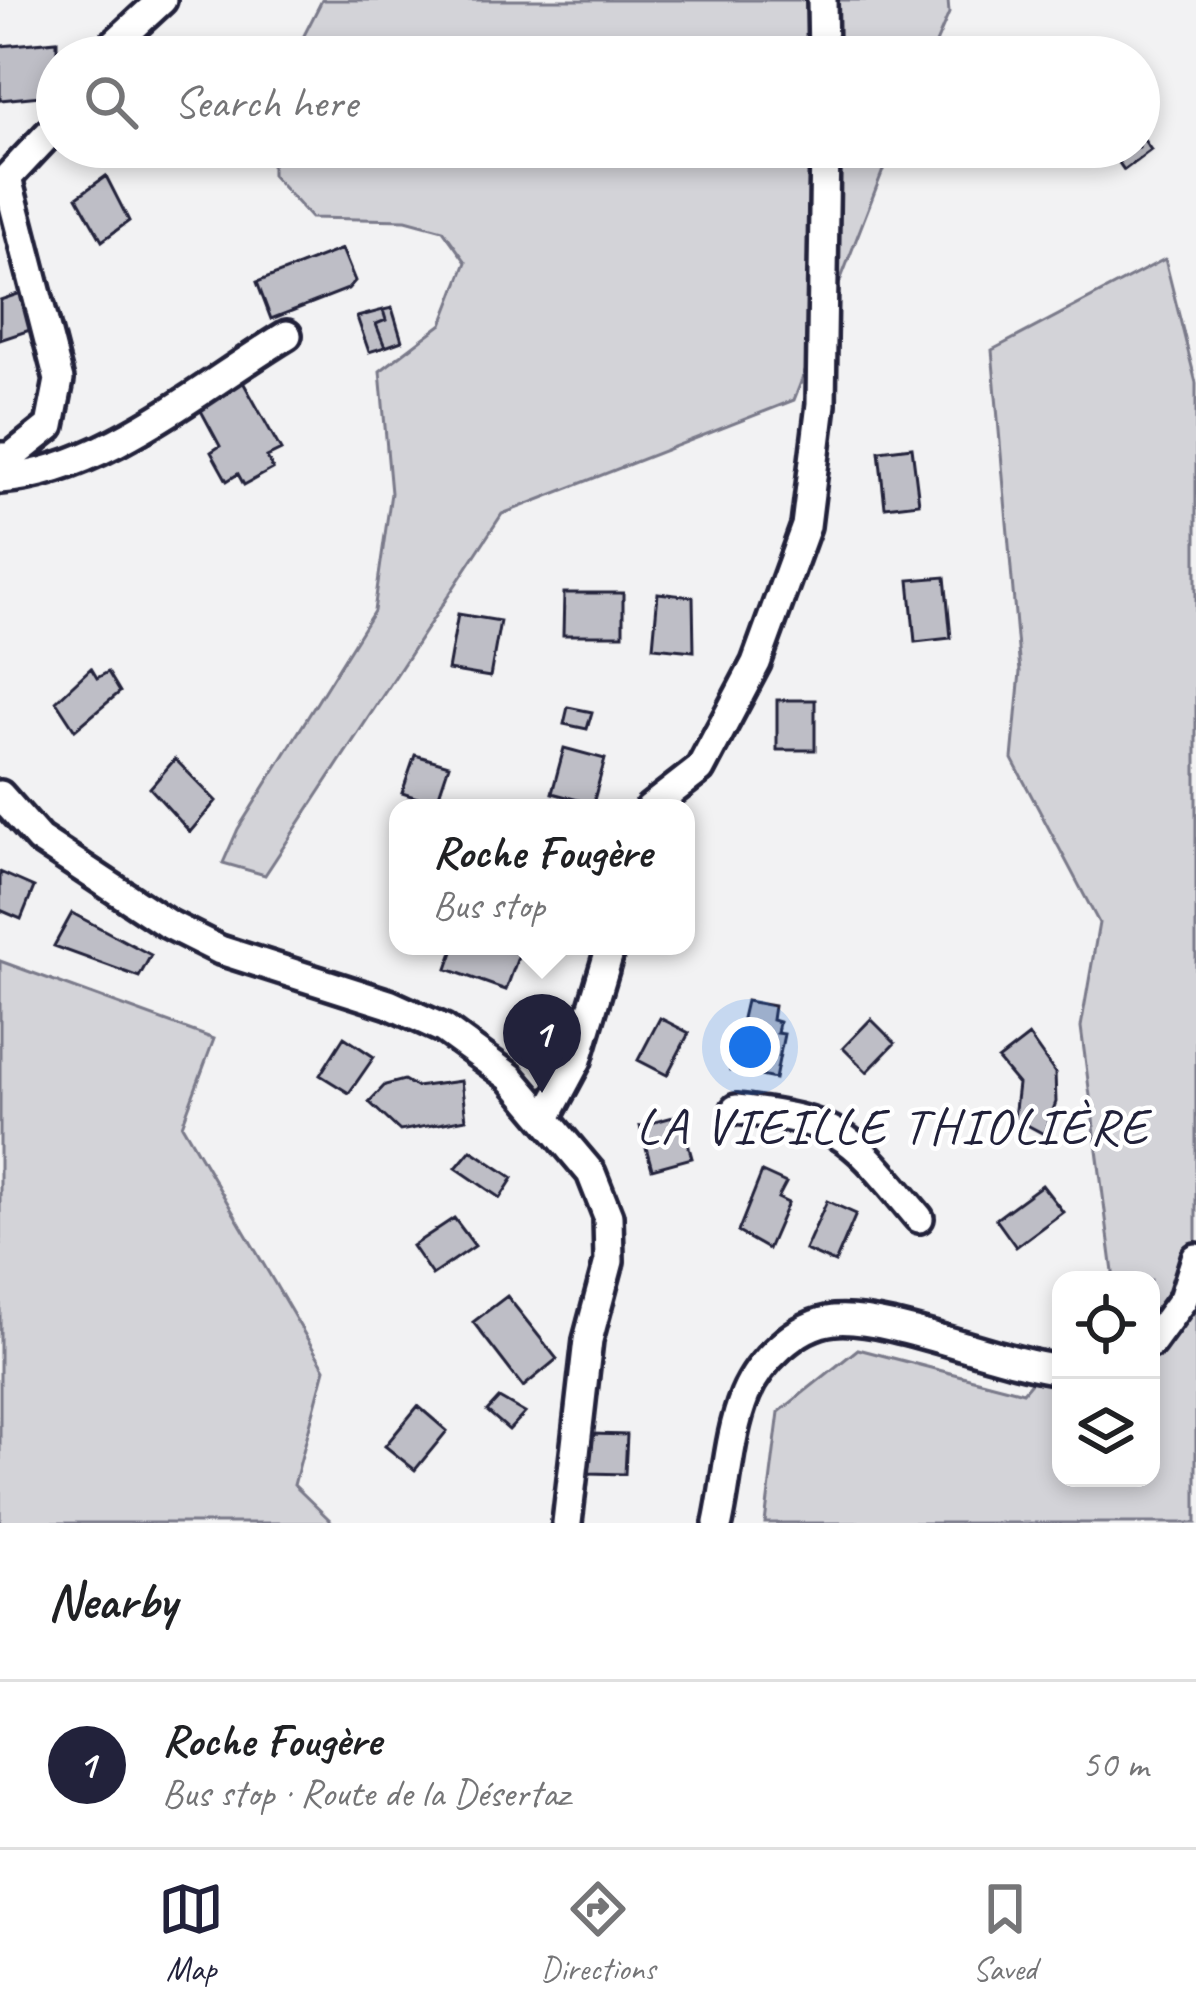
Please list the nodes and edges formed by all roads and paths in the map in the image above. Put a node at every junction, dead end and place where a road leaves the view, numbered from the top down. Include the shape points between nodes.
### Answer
1 (162, 0) edge
2 (822, 0) edge
3 (123, 36) edge
4 (823, 36) edge
5 (36, 147) edge
6 (825, 168) edge
7 (287, 335) dead end
8 (0, 457) edge
9 (0, 479) edge
10 (0, 795) edge
11 (662, 799) edge
12 (608, 955) edge
13 (736, 1109) dead end
14 (546, 1118) junction
15 (919, 1218) dead end
16 (1196, 1258) edge
17 (1160, 1331) edge
18 (1052, 1368) edge
19 (567, 1523) edge
20 (718, 1523) edge

1 - 3 street
2 - 4 street
5 - 8 street via 7,178 59,380 50,426
6 - 11 street via 821,404 806,526 756,663 700,770
7 - 9 street via 120,439 49,470
10 - 14 street via 39,839 101,885 220,950 445,1029 509,1077
12 - 14 street via 577,1060
13 - 15 street via 843,1132
14 - 19 street via 592,1172 608,1216 610,1261 588,1340
16 - 17 street via 1183,1299
18 - 20 street via 881,1325 815,1324 781,1346 744,1397

